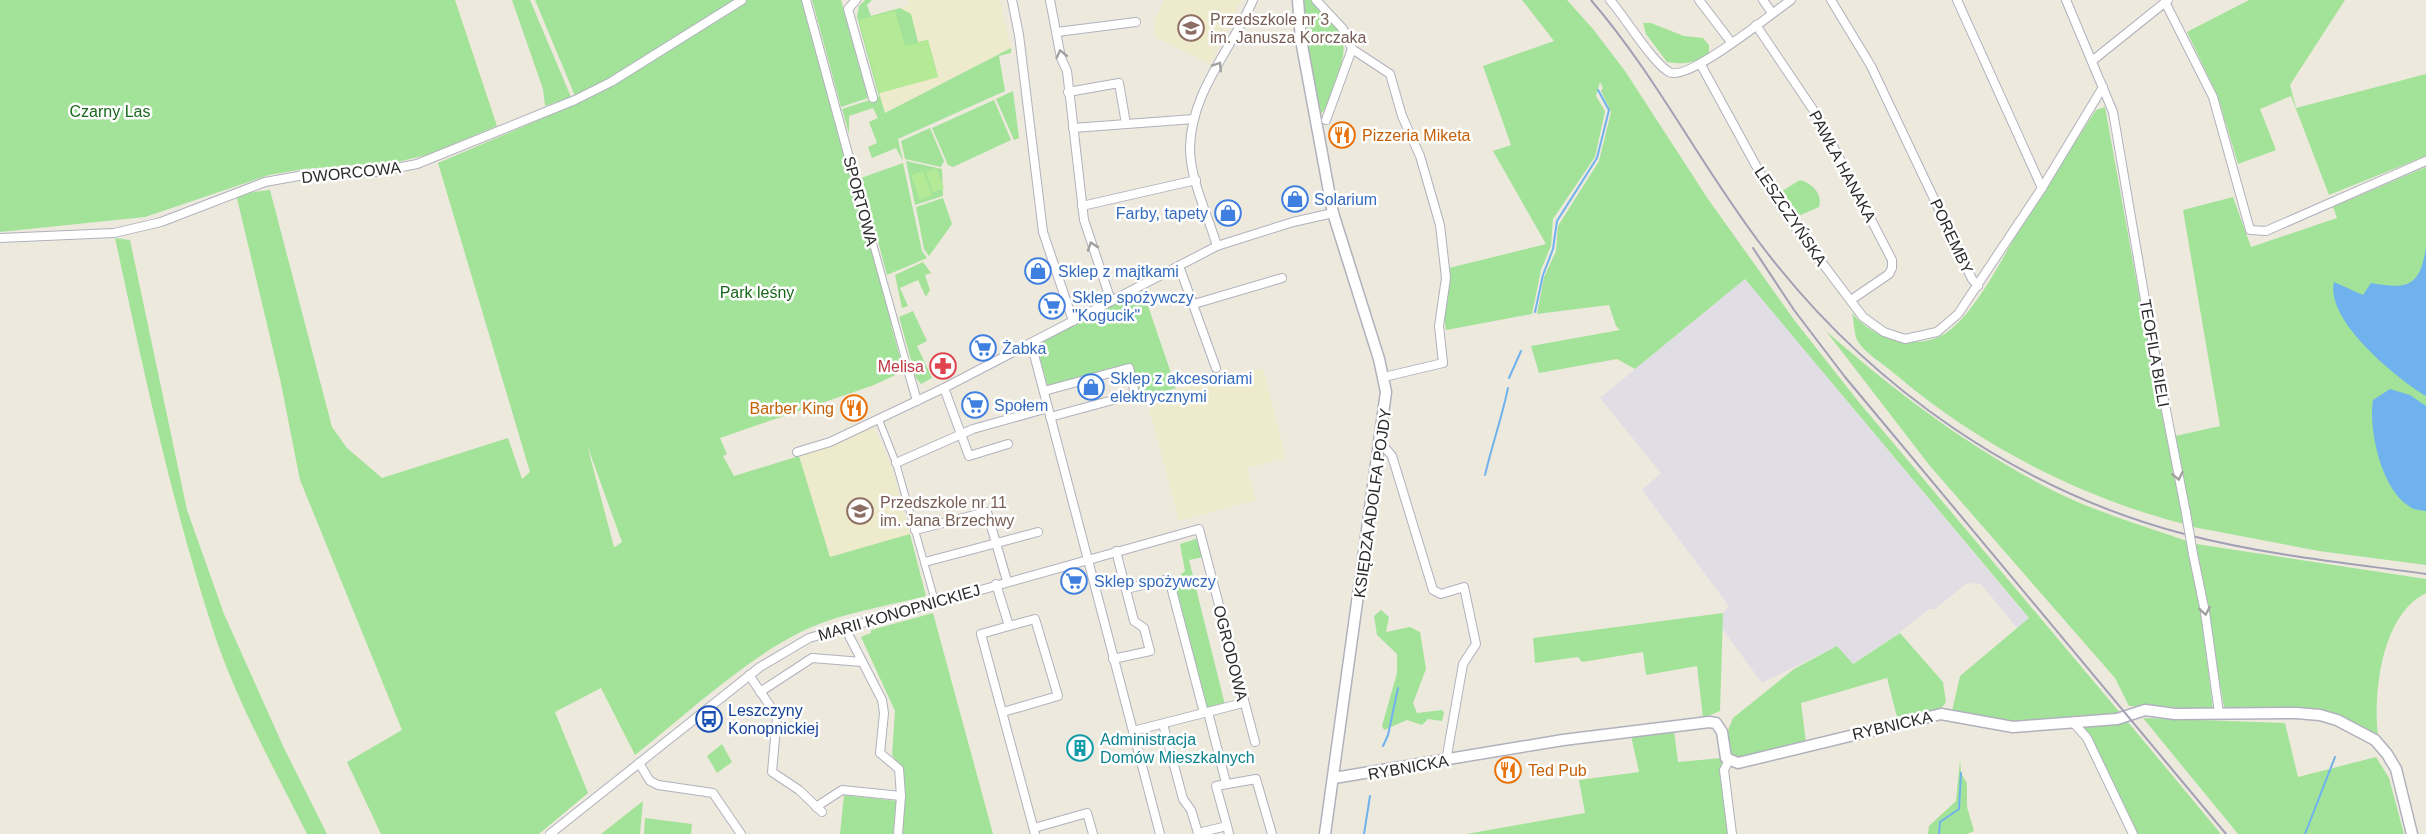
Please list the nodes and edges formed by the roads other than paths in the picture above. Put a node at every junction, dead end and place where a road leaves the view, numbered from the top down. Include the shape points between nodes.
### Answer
1 (742, 0) edge
2 (806, 0) edge
3 (856, 0) edge
4 (1012, 0) edge
5 (1050, 0) edge
6 (1253, 0) edge
7 (1298, 0) edge
8 (1316, 0) edge
9 (1610, 0) edge
10 (1699, 0) edge
11 (1763, 0) edge
12 (1791, 0) edge
13 (1830, 0) edge
14 (1957, 0) edge
15 (2066, 0) edge
16 (2167, 1) edge
17 (1772, 13) junction
18 (1136, 22) dead end
19 (1756, 25) junction
20 (1058, 33) junction
21 (1731, 42) junction
22 (1352, 49) junction
23 (2092, 61) junction
24 (1701, 65) junction
25 (2103, 87) junction
26 (1068, 92) junction
27 (873, 98) dead end
28 (2108, 100) junction
29 (2090, 110) junction
30 (1194, 118) junction
31 (1326, 120) dead end
32 (1126, 124) junction
33 (1073, 128) junction
34 (2426, 161) edge
35 (853, 172) joint
36 (2035, 174) junction
37 (2050, 175) junction
38 (1196, 180) junction
39 (2042, 188) junction
40 (1082, 206) junction
41 (1333, 213) junction
42 (0, 238) edge
43 (1217, 246) junction
44 (1179, 266) junction
45 (1282, 278) dead end
46 (1978, 286) junction
47 (1851, 300) junction
48 (1111, 301) junction
49 (1194, 304) junction
50 (1073, 321) junction
51 (1031, 343) junction
52 (1216, 368) dead end
53 (909, 373) joint
54 (1384, 377) junction
55 (944, 388) junction
56 (1044, 391) junction
57 (917, 401) junction
58 (1049, 412) junction
59 (879, 420) junction
60 (961, 434) junction
61 (1381, 442) junction
62 (1008, 444) dead end
63 (797, 452) dead end
64 (896, 463) junction
65 (1199, 529) joint
66 (915, 530) junction
67 (1038, 532) dead end
68 (996, 544) junction
69 (1116, 552) junction
70 (1088, 559) junction
71 (925, 562) junction
72 (1007, 581) junction
73 (996, 584) junction
74 (1126, 590) junction
75 (935, 601) junction
76 (844, 626) junction
77 (1009, 626) junction
78 (1113, 659) junction
79 (862, 662) junction
80 (749, 675) junction
81 (760, 692) junction
82 (1243, 703) junction
83 (1003, 712) junction
84 (1206, 713) junction
85 (2219, 713) junction
86 (2073, 722) junction
87 (1162, 724) junction
88 (1133, 731) junction
89 (1255, 742) dead end
90 (1729, 760) junction
91 (1446, 761) junction
92 (639, 763) junction
93 (1334, 778) junction
94 (1226, 783) junction
95 (901, 796) junction
96 (1228, 830) edge
97 (1034, 831) edge
98 (551, 834) edge
99 (741, 834) edge
100 (898, 834) edge
101 (1093, 834) edge
102 (1160, 834) edge
103 (1272, 834) edge
104 (1325, 834) edge
105 (1732, 834) edge
106 (2133, 834) edge
107 (2412, 834) edge

1 - 42 street, DWORCOWA via 575,100 417,164 375,172 304,175 265,182 161,222 114,233
2 - 35 street, SPORTOWA
3 - 27 street via 848,9
4 - 50 street via 1043,232
5 - 20 street
30 -> 6 street via 1206,84
7 - 41 street, KSIĘDZA ADOLFA POJDY via 1301,40
8 - 22 street via 1343,29
9 - 24 street via 1670,73 1680,74
10 - 21 street
11 - 17 street
12 - 17 street
13 - 46 street, POREMBY via 1871,66
14 - 36 street
15 - 23 street, TEOFILA BIELI
16 - 23 street
16 - 34 street via 2213,97 2250,230 2266,231
17 - 19 street
18 - 20 street
19 - 21 street
19 - 47 street, PAWŁA HANAKA via 1818,117 1892,260 1889,274
26 -> 20 street
21 - 24 street
22 - 31 street
22 - 54 street via 1390,74 1401,116 1420,156 1440,225 1446,264 1439,326 1443,363
23 - 25 street, TEOFILA BIELI
24 - 47 street, LESZCZYŃSKA via 1771,192
25 - 28 street, TEOFILA BIELI
25 - 29 street, POREMBY
26 - 32 street via 1119,83
26 - 33 street
28 - 29 street, POREMBY
28 -> 85 street, TEOFILA BIELI, bridge via 2120,145 2205,612
29 - 37 street, POREMBY
30 - 32 street
30 - 38 street via 1190,149
32 - 33 street
33 - 40 street
35 - 53 street, SPORTOWA
36 - 37 street
36 - 39 street
37 - 39 street, POREMBY
38 - 40 street
38 - 43 street
39 - 46 street, POREMBY
48 -> 40 street via 1086,230
41 - 43 street
41 - 54 street, KSIĘDZA ADOLFA POJDY
43 - 44 street
44 - 48 street
44 - 49 street
45 - 49 street
46 - 47 street, LESZCZYŃSKA via 1945,328 1913,338 1880,330
48 - 50 street
49 - 52 street
50 - 51 street
51 - 55 street
51 - 56 street
53 - 57 street, SPORTOWA
54 - 61 street, KSIĘDZA ADOLFA POJDY via 1386,407
55 - 57 street
55 - 60 street
56 - 58 street
56 - 58 street via 1128,368 1135,394
57 - 59 street
58 - 60 street
58 - 70 street
59 - 63 street
59 - 64 street
60 - 62 street via 969,456
60 - 64 street
61 - 91 street via 1392,456 1433,590 1441,594 1464,587 1469,602 1476,644 1463,664
61 - 93 street, KSIĘDZA ADOLFA POJDY
64 - 66 street
65 - 69 street, MARII KONOPNICKIEJ
65 - 82 street, OGRODOWA
66 - 68 street via 987,512
66 - 71 street
67 - 68 street
68 - 71 street
68 - 72 street
69 - 70 street, MARII KONOPNICKIEJ
69 - 74 street
70 - 72 street, MARII KONOPNICKIEJ
70 - 78 street
71 - 75 street
72 - 73 street, MARII KONOPNICKIEJ
73 - 75 street, MARII KONOPNICKIEJ
73 - 77 street
74 - 78 street via 1134,621 1144,628 1150,651
74 - 84 street via 1169,579
75 - 76 street, MARII KONOPNICKIEJ
76 - 79 street
76 - 80 street, MARII KONOPNICKIEJ via 792,646
77 - 83 street via 981,634
77 - 83 street via 1035,619 1058,696
78 - 88 street
79 - 81 street via 812,658
79 - 95 street via 882,700 880,753 899,769
80 - 81 street
80 - 92 street, MARII KONOPNICKIEJ
81 - 95 street via 777,716 772,772 819,809 842,790
82 - 84 street
82 - 89 street, OGRODOWA
83 - 97 street
84 - 87 street
84 - 94 street
85 - 86 street, RYBNICKA via 2140,710 2117,719
85 - 107 street, RYBNICKA via 2320,715 2375,740 2396,769
86 - 90 street, RYBNICKA via 2013,727 1935,715 1742,762
86 - 106 street via 2088,738
87 - 88 street
87 - 96 street via 1197,833
88 - 102 street
90 - 91 street, RYBNICKA via 1724,754 1721,729 1712,722 1563,740
90 - 105 street via 1724,770
91 - 93 street, RYBNICKA
92 - 98 street, MARII KONOPNICKIEJ
92 - 99 street via 650,781 658,785 713,793
93 - 104 street, KSIĘDZA ADOLFA POJDY
94 - 96 street via 1216,786
94 - 103 street via 1256,779
95 - 100 street
97 - 101 street via 1087,813

